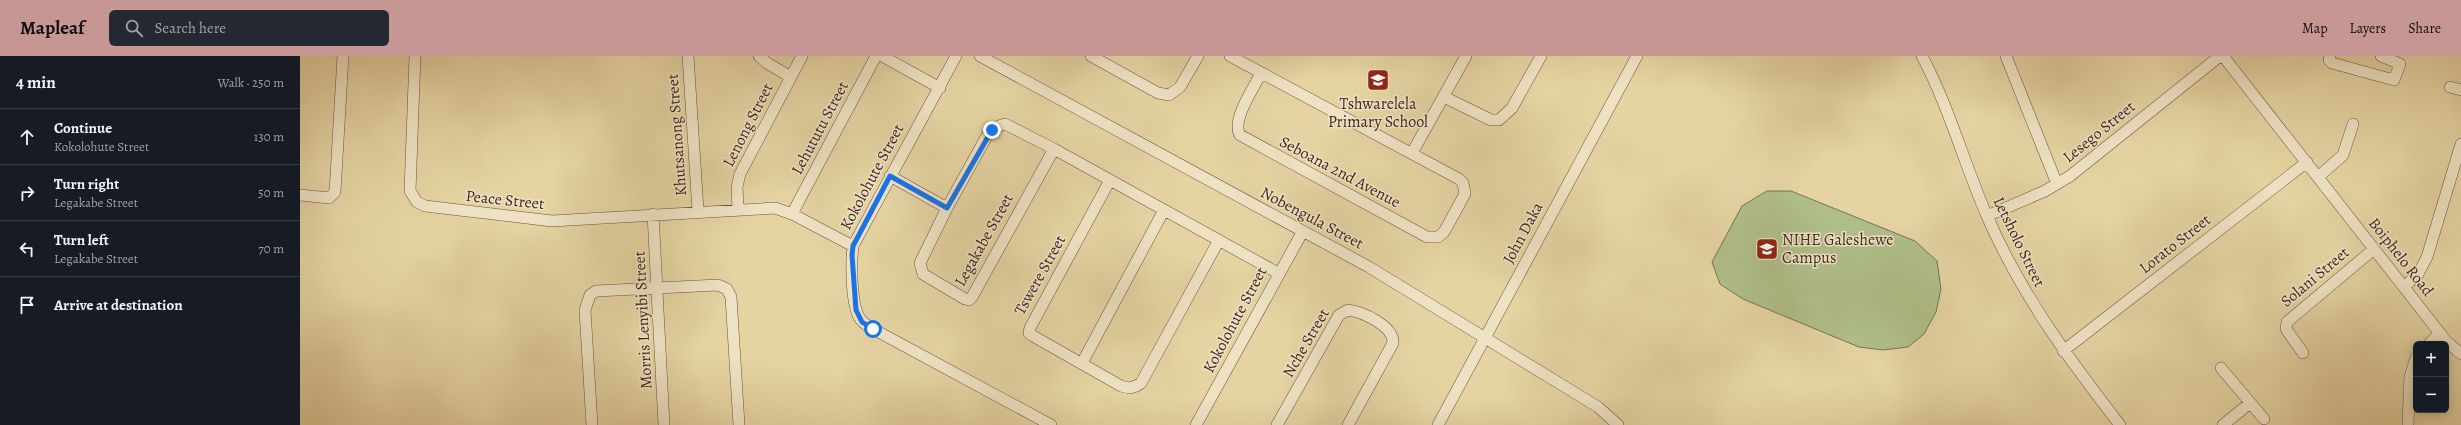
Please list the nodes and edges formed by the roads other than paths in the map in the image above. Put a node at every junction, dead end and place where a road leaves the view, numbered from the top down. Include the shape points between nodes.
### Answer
1 (343, 56) edge
2 (415, 56) edge
3 (688, 56) edge
4 (759, 56) edge
5 (802, 56) edge
6 (876, 56) edge
7 (882, 56) edge
8 (956, 56) edge
9 (980, 56) edge
10 (1091, 56) edge
11 (1198, 56) edge
12 (1230, 56) edge
13 (1466, 56) edge
14 (1541, 56) edge
15 (1638, 56) edge
16 (1922, 56) edge
17 (2006, 56) edge
18 (2221, 56) edge
19 (2330, 56) edge
20 (2381, 56) edge
21 (1261, 73) junction
22 (791, 76) junction
23 (940, 88) junction
24 (1444, 97) junction
25 (2352, 124) dead end
26 (2461, 144) edge
27 (1054, 148) junction
28 (1412, 153) junction
29 (2307, 162) junction
30 (890, 176) junction
31 (2318, 177) junction
32 (1110, 180) junction
33 (2057, 184) junction
34 (300, 195) edge
35 (947, 208) junction
36 (738, 210) junction
37 (1164, 210) junction
38 (698, 211) junction
39 (653, 214) junction
40 (792, 214) junction
41 (1987, 216) junction
42 (1303, 231) junction
43 (1219, 240) junction
44 (853, 246) junction
45 (2374, 249) junction
46 (1278, 273) junction
47 (657, 287) junction
48 (2404, 287) junction
49 (2440, 334) junction
50 (1485, 340) junction
51 (2432, 341) edge
52 (2063, 351) junction
53 (2304, 353) dead end
54 (2461, 354) edge
55 (1082, 363) junction
56 (2221, 368) dead end
57 (2413, 368) edge
58 (2250, 403) junction
59 (2264, 419) dead end
60 (1200, 424) edge
61 (592, 425) edge
62 (664, 425) edge
63 (740, 425) edge
64 (1051, 425) edge
65 (1277, 425) edge
66 (1348, 425) edge
67 (1438, 425) edge
68 (1618, 425) edge
69 (2120, 425) edge
70 (2223, 425) edge
71 (2408, 425) edge

1 - 34 street via 337,183 334,194 331,198
2 - 39 street, Peace Street via 410,191 418,202 435,208 541,220
3 - 38 street, Khutsanong Street
4 - 22 street, Lenong Street via 766,63
5 - 22 street, Lenong Street
6 - 40 street, Lehututu Street
7 - 23 street
8 - 23 street, Kokolohute Street
9 - 42 street, Nobengula Street
10 - 11 street via 1158,93 1169,94 1180,87
12 - 21 street
13 - 24 street
14 - 24 street via 1512,108 1499,120 1491,120
15 - 50 street, John Daka
16 - 41 street, Letsholo Street
17 - 33 street
18 - 29 street, Boiphelo Road
18 - 33 street, Lesego Street
19 - 20 street via 2329,60 2332,63 2394,80 2400,64
21 - 28 street
21 - 28 street, Seboana 2nd Avenue via 1237,122 1240,135 1427,237 1438,237 1444,232 1465,189 1459,179
22 - 36 street, Lenong Street via 740,174
23 - 30 street, Kokolohute Street
24 - 28 street
25 - 31 street via 2343,155
26 - 48 street via 2426,257 2418,274
27 - 32 street, Legakabe Street
27 - 35 street, Legakabe Street via 1009,125 996,127 988,134
27 - 35 street, Legakabe Street via 970,300 929,279 920,267 923,254
29 - 31 street, Boiphelo Road
29 - 52 street, Lorato Street
30 - 35 street
30 - 44 street, Kokolohute Street
31 - 45 street, Boiphelo Road
32 - 37 street, Legakabe Street
32 - 55 street, Tswere Street via 1028,331
33 - 41 street, Lesego Street
36 - 38 street, Peace Street
36 - 40 street via 775,208
37 - 43 street, Legakabe Street
37 - 55 street
38 - 39 street, Peace Street
39 - 47 street, Morris Lenyibi Street
40 - 44 street
41 - 52 street, Letsholo Street via 2028,298
42 - 46 street, Kokolohute Street
42 - 50 street, Nobengula Street via 1369,267
43 - 46 street, Legakabe Street
43 - 55 street, Tswere Street via 1141,383 1136,387 1126,388
44 - 64 street, Kokolohute Street via 851,263 856,310 862,322
45 - 48 street, Boiphelo Road
45 - 53 street, Solani Street via 2287,322 2286,329
46 - 60 street, Kokolohute Street
47 - 61 street via 596,291 586,302
47 - 62 street, Morris Lenyibi Street
47 - 63 street via 718,285 730,292
48 - 49 street, Boiphelo Road
49 - 51 street
49 - 54 street, Boiphelo Road
50 - 67 street, John Daka
50 - 68 street, Nobengula Street via 1598,407
52 - 69 street, Letsholo Street
56 - 58 street
57 - 71 street via 2410,377
58 - 59 street
58 - 70 street
65 - 66 street, Nche Street via 1338,315 1348,310 1385,327 1393,337 1389,351

